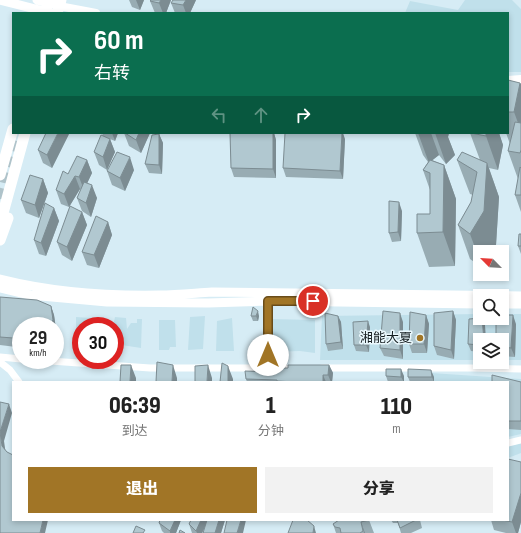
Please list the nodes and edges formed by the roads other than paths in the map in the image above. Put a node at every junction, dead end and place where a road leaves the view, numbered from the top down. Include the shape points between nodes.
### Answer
1 (0, 0) edge
2 (50, 7) edge
3 (88, 12) edge
4 (521, 79) edge
5 (509, 80) edge
6 (521, 83) edge
7 (509, 84) edge
8 (12, 133) edge
9 (25, 134) edge
10 (21, 170) dead end
11 (0, 176) edge
12 (0, 224) edge
13 (0, 240) edge
14 (0, 279) edge
15 (0, 288) edge
16 (521, 296) edge
17 (268, 301) junction
18 (473, 304) edge
19 (509, 304) edge
20 (521, 304) edge
21 (0, 357) edge
22 (12, 358) edge
23 (0, 362) edge
24 (64, 362) edge
25 (268, 368) junction
26 (292, 368) edge
27 (315, 368) edge
28 (521, 369) edge
29 (17, 381) edge
30 (521, 440) edge
31 (509, 444) edge

1 - 2 main road
2 - 3 street
4 - 5 street
6 - 7 street
8 - 11 main road
9 - 12 main road
10 - 13 main road
14 - 16 main road via 31,287 116,295 212,292
15 - 17 main road via 30,295 107,302
17 - 18 main road
17 - 25 street
19 - 20 main road
21 - 22 street
23 - 29 street
24 - 25 street via 150,368
25 - 26 street
27 - 28 street
30 - 31 street

